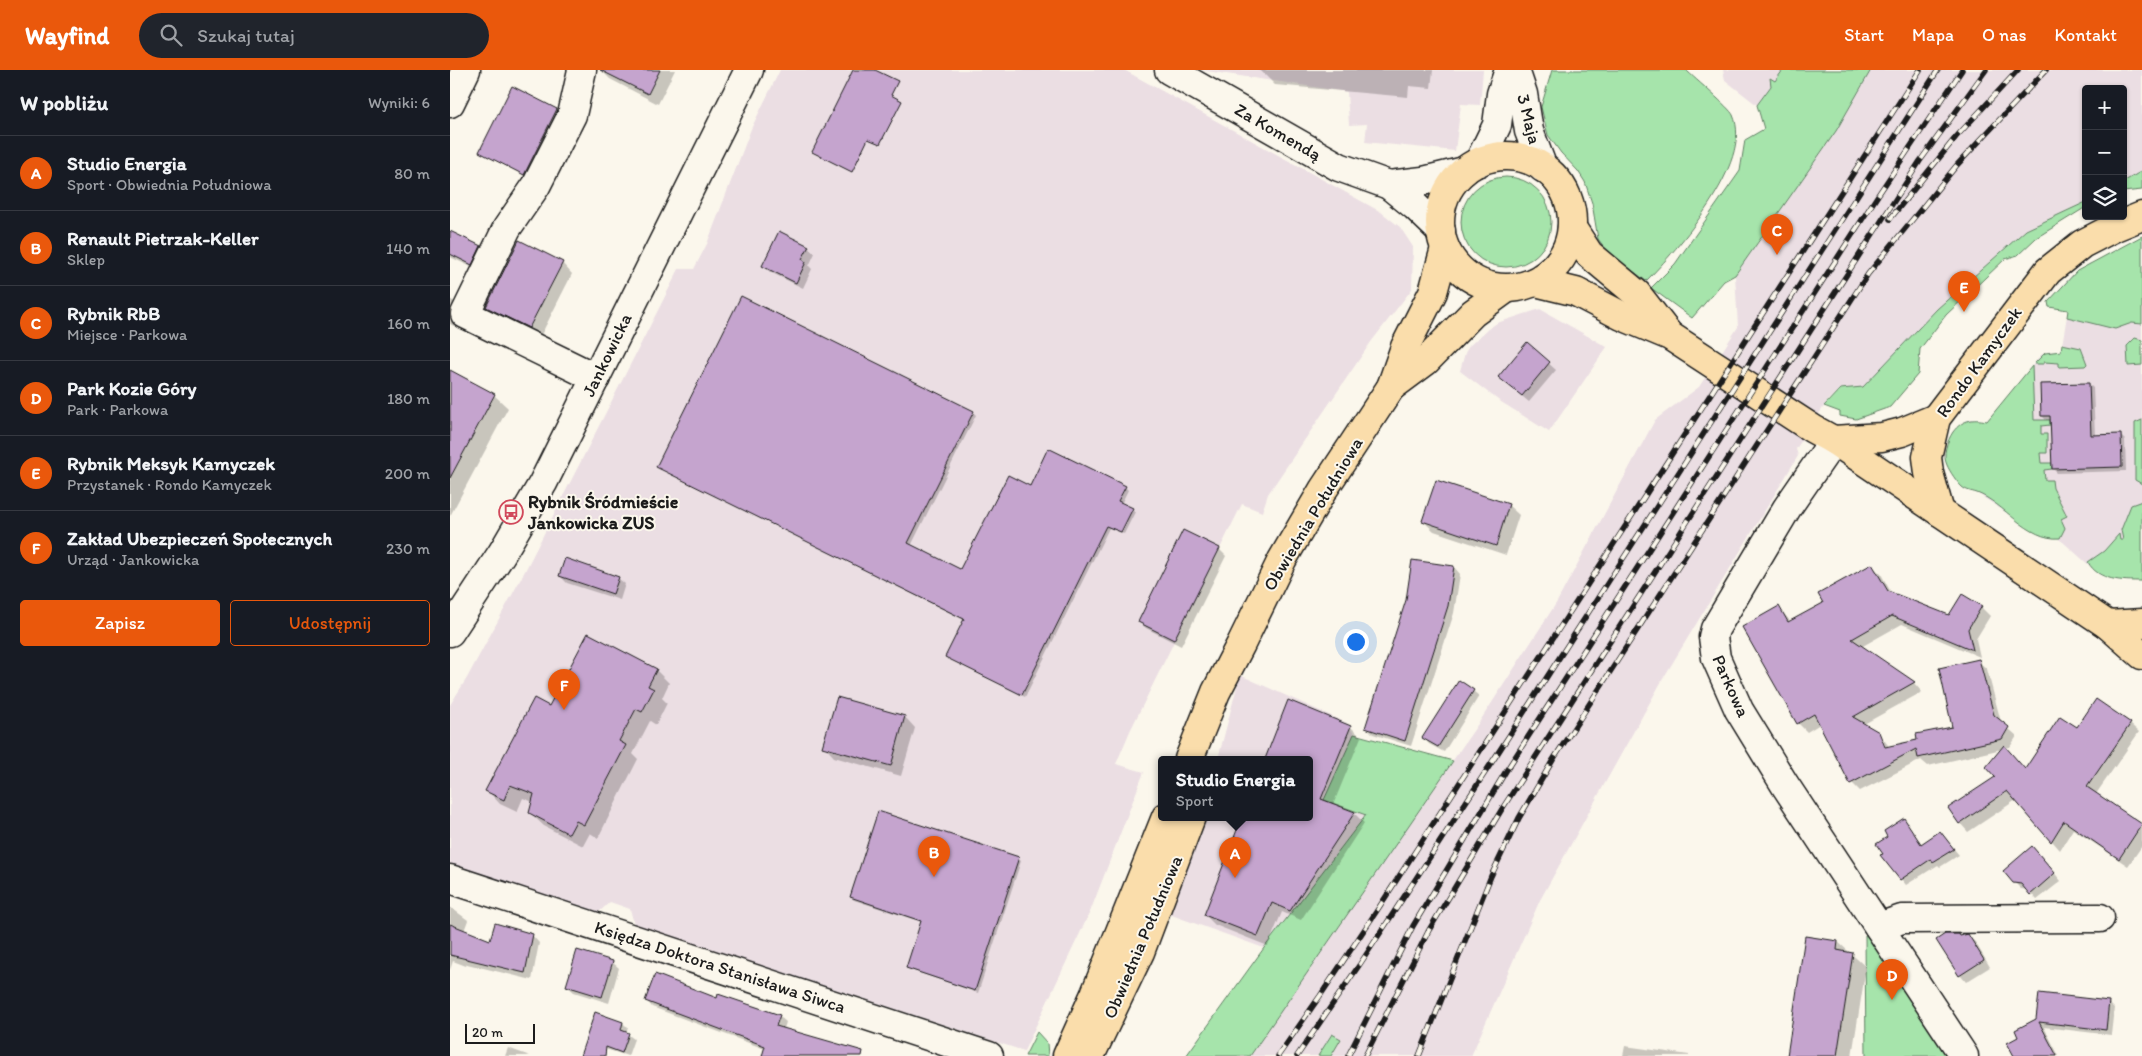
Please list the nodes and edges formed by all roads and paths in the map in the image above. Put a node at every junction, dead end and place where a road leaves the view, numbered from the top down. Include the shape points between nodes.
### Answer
1 (466, 70) edge
2 (582, 70) edge
3 (750, 70) edge
4 (1170, 70) edge
5 (1509, 70) edge
6 (1515, 70) edge
7 (450, 103) edge
8 (1471, 167) junction
9 (1543, 168) junction
10 (1389, 186) junction
11 (2142, 216) edge
12 (1572, 228) junction
13 (1443, 239) junction
14 (1535, 282) junction
15 (1506, 289) junction
16 (1670, 336) junction
17 (596, 378) junction
18 (1391, 387) junction
19 (1936, 418) junction
20 (1833, 440) junction
21 (1940, 512) junction
22 (2142, 623) edge
23 (2108, 625) junction
24 (450, 632) edge
25 (1242, 644) junction
26 (2142, 656) edge
27 (1190, 756) edge
28 (1209, 756) edge
29 (1164, 821) edge
30 (1189, 821) edge
31 (450, 880) edge
32 (2100, 918) dead end
33 (1879, 927) junction
34 (989, 1056) edge
35 (1067, 1056) edge
36 (1090, 1056) edge
37 (1964, 1056) edge

1 - 7 street
2 - 17 street via 572,115 536,186 507,228 465,314
3 - 17 street, Jankowicka
4 - 10 street, Za Komendą via 1339,167
5 - 8 street, 3 Maja via 1501,94 1497,125
6 - 9 street, 3 Maja via 1529,131
8 - 9 main road via 1502,157 1517,157
8 - 10 street, Za Komendą via 1424,181
8 - 13 main road via 1451,186 1443,201 1440,216
9 - 12 main road via 1567,196
10 - 13 street, Za Komendą via 1415,206
11 - 19 main road, Rondo Kamyczek via 2082,244 2048,271
12 - 14 main road via 1568,246 1558,264
12 - 16 main road via 1589,254 1637,294
13 - 15 main road via 1455,264 1473,280
13 - 18 main road, Obwiednia Południowa via 1433,292 1405,347
14 - 15 main road
14 - 16 main road via 1576,292
15 - 18 main road, Obwiednia Południowa via 1459,325 1426,361
16 - 20 main road
17 - 24 street, Jankowicka via 528,510
18 - 25 main road, Obwiednia Południowa via 1323,490 1282,560
19 - 20 main road via 1882,438
19 - 21 main road, Rondo Kamyczek via 1927,457
20 - 21 main road
20 - 33 street, Parkowa via 1787,508 1715,629 1714,646 1720,670 1739,710
21 - 23 main road
22 - 23 main road
23 - 26 main road
25 - 27 main road, Obwiednia Południowa via 1216,692
25 - 28 main road, Obwiednia Południowa
29 - 35 main road, Obwiednia Południowa via 1096,994
30 - 36 main road, Obwiednia Południowa via 1140,952
31 - 34 street, Księdza Doktora Stanisława Siwca
32 - 33 street via 1902,919
33 - 37 street, Parkowa

